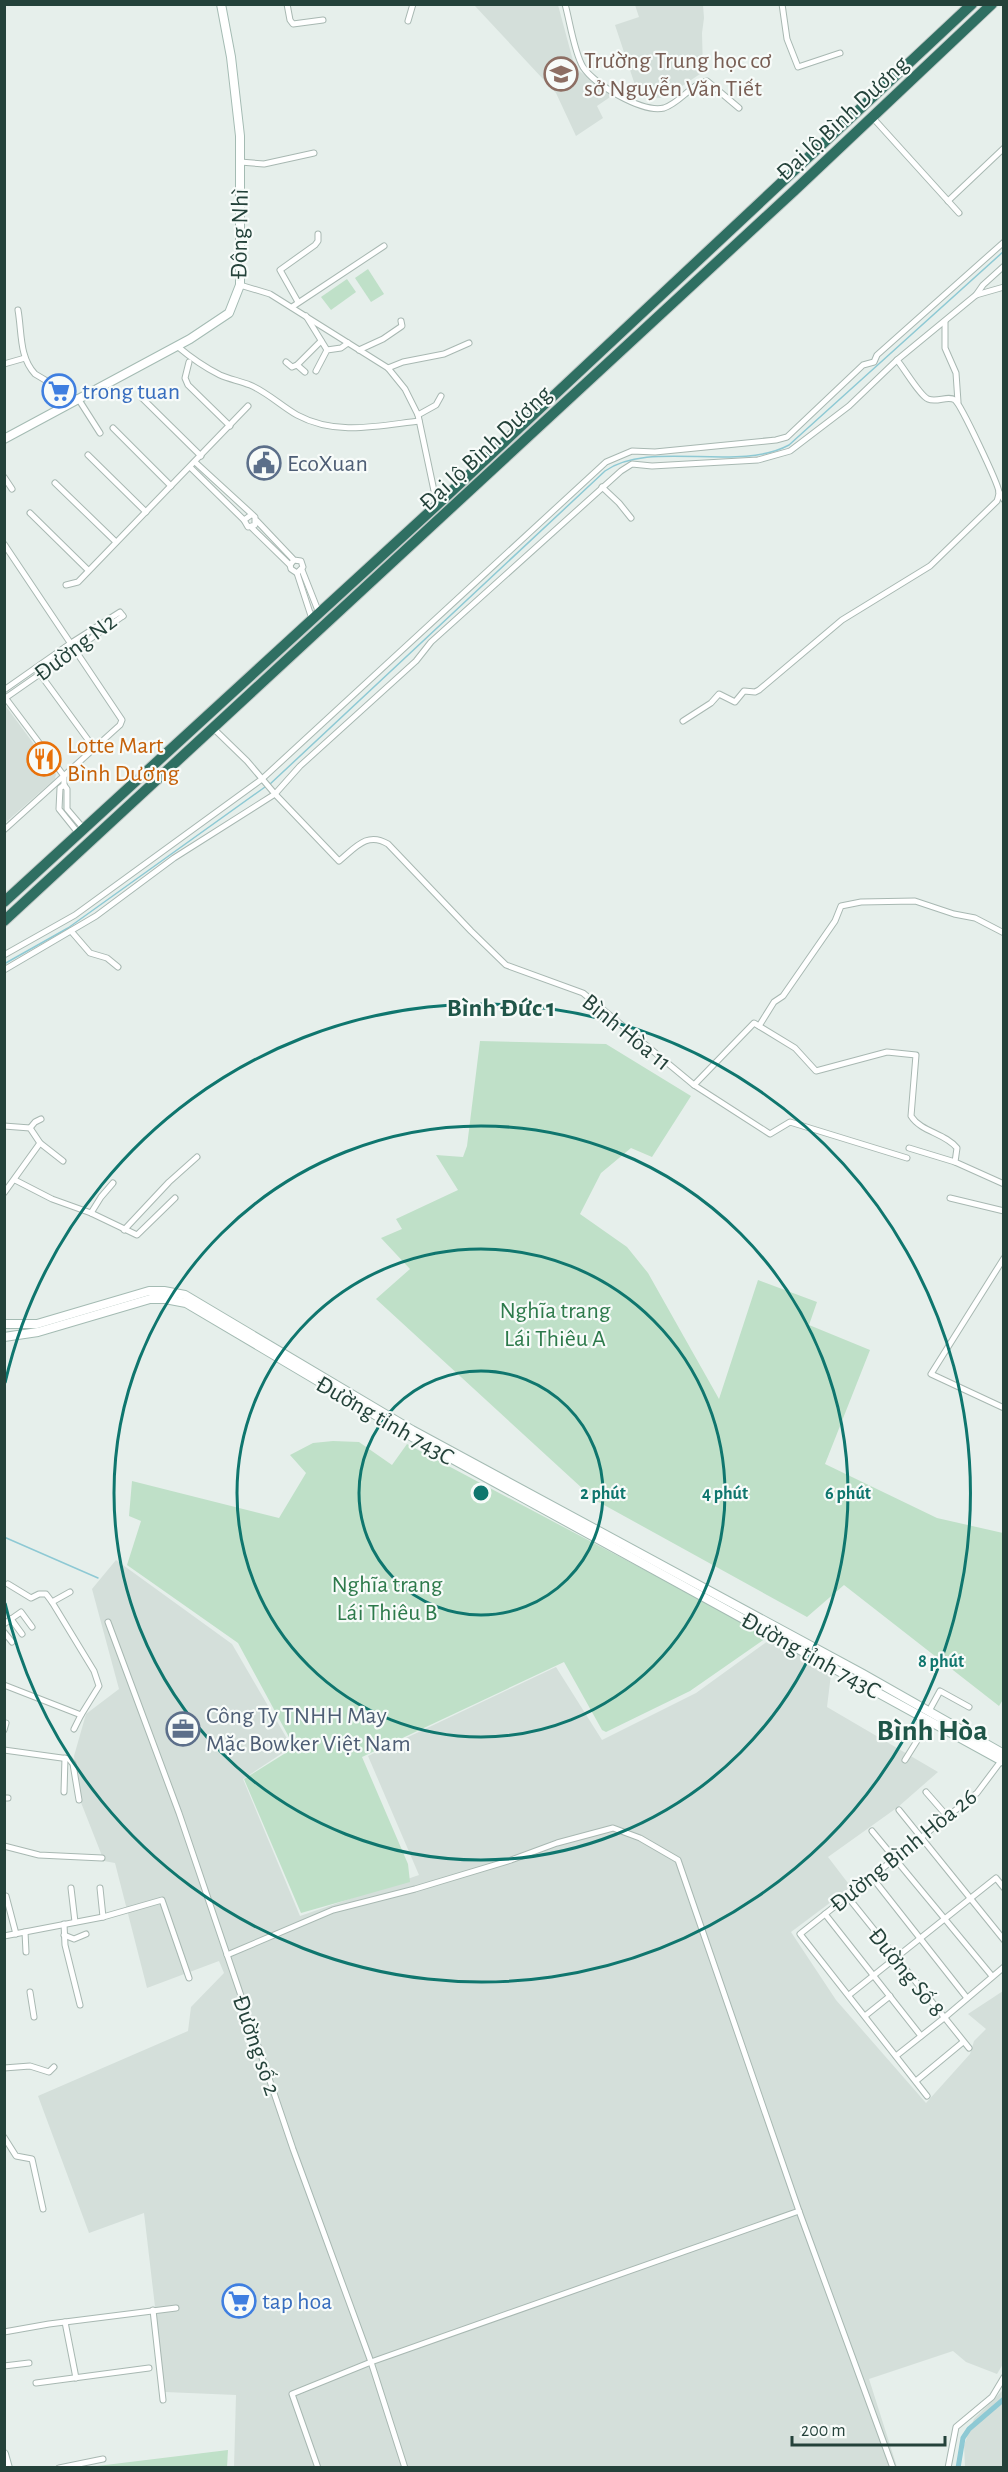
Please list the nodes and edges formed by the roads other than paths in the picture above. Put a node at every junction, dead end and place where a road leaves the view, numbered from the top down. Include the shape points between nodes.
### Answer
1 (221, 4) edge
2 (287, 4) edge
3 (412, 4) edge
4 (565, 4) edge
5 (782, 4) edge
6 (972, 4) edge
7 (993, 4) edge
8 (323, 20) dead end
9 (408, 21) dead end
10 (840, 53) dead end
11 (739, 108) dead end
12 (873, 118) junction
13 (1004, 148) edge
14 (314, 153) dead end
15 (240, 162) junction
16 (786, 180) junction
17 (795, 190) junction
18 (948, 201) junction
19 (959, 213) dead end
20 (318, 234) dead end
21 (1004, 242) edge
22 (384, 246) dead end
23 (1004, 266) edge
24 (240, 285) junction
25 (1004, 287) edge
26 (976, 295) junction
27 (298, 302) junction
28 (291, 307) junction
29 (18, 310) dead end
30 (306, 316) junction
31 (401, 321) dead end
32 (945, 321) junction
33 (321, 341) junction
34 (348, 343) junction
35 (469, 343) dead end
36 (177, 346) junction
37 (327, 350) junction
38 (359, 350) junction
39 (25, 358) junction
40 (897, 360) junction
41 (189, 362) dead end
42 (286, 362) dead end
43 (874, 362) junction
44 (4, 364) edge
45 (297, 365) junction
46 (388, 368) junction
47 (316, 371) dead end
48 (305, 372) dead end
49 (884, 372) junction
50 (441, 396) dead end
51 (142, 398) dead end
52 (79, 400) junction
53 (958, 402) junction
54 (248, 406) dead end
55 (418, 418) junction
56 (230, 426) junction
57 (113, 428) dead end
58 (100, 433) dead end
59 (4, 439) edge
60 (88, 455) dead end
61 (201, 456) junction
62 (195, 462) junction
63 (190, 467) junction
64 (4, 477) edge
65 (55, 483) dead end
66 (171, 486) junction
67 (602, 487) junction
68 (12, 489) dead end
69 (999, 492) junction
70 (1004, 500) edge
71 (436, 505) junction
72 (146, 512) junction
73 (30, 513) dead end
74 (251, 515) junction
75 (631, 518) dead end
76 (244, 520) junction
77 (256, 521) junction
78 (252, 528) junction
79 (116, 542) junction
80 (4, 544) edge
81 (292, 562) junction
82 (88, 570) junction
83 (299, 572) junction
84 (66, 585) dead end
85 (315, 616) junction
86 (325, 626) junction
87 (72, 646) junction
88 (40, 674) junction
89 (4, 690) edge
90 (5, 698) edge
91 (203, 720) junction
92 (683, 721) dead end
93 (214, 729) junction
94 (94, 748) junction
95 (64, 776) junction
96 (262, 779) junction
97 (274, 792) junction
98 (4, 830) edge
99 (82, 832) junction
100 (4, 902) edge
101 (4, 921) edge
102 (71, 931) junction
103 (1004, 933) edge
104 (4, 956) edge
105 (118, 967) dead end
106 (4, 970) edge
107 (759, 1026) junction
108 (694, 1085) junction
109 (41, 1119) dead end
110 (4, 1126) edge
111 (30, 1128) junction
112 (40, 1143) junction
113 (909, 1148) dead end
114 (197, 1157) dead end
115 (907, 1158) dead end
116 (63, 1161) dead end
117 (955, 1162) junction
118 (15, 1180) junction
119 (113, 1184) dead end
120 (1004, 1184) edge
121 (4, 1193) edge
122 (175, 1198) dead end
123 (950, 1198) dead end
124 (1004, 1211) edge
125 (92, 1213) junction
126 (124, 1230) junction
127 (1004, 1257) edge
128 (4, 1324) edge
129 (4, 1337) edge
130 (357, 1401) junction
131 (1004, 1408) edge
132 (8, 1584) dead end
133 (70, 1592) dead end
134 (52, 1602) junction
135 (11, 1619) junction
136 (108, 1622) dead end
137 (4, 1624) edge
138 (32, 1627) dead end
139 (4, 1632) edge
140 (22, 1634) dead end
141 (12, 1642) dead end
142 (4, 1685) edge
143 (969, 1707) dead end
144 (81, 1715) junction
145 (929, 1716) junction
146 (6, 1723) edge
147 (74, 1729) dead end
148 (4, 1730) edge
149 (4, 1750) edge
150 (65, 1758) junction
151 (1003, 1758) edge
152 (905, 1760) dead end
153 (64, 1792) dead end
154 (926, 1792) dead end
155 (79, 1800) dead end
156 (899, 1810) dead end
157 (947, 1816) junction
158 (872, 1831) dead end
159 (920, 1837) junction
160 (4, 1846) edge
161 (102, 1858) dead end
162 (894, 1859) junction
163 (871, 1876) junction
164 (71, 1888) dead end
165 (100, 1888) dead end
166 (1004, 1888) edge
167 (6, 1896) dead end
168 (847, 1896) junction
169 (970, 1899) junction
170 (825, 1914) junction
171 (103, 1917) junction
172 (946, 1918) junction
173 (75, 1922) junction
174 (64, 1924) junction
175 (25, 1932) junction
176 (16, 1934) junction
177 (86, 1934) dead end
178 (64, 1935) junction
179 (4, 1936) edge
180 (920, 1938) junction
181 (1004, 1940) edge
182 (26, 1952) dead end
183 (227, 1955) junction
184 (896, 1957) junction
185 (1004, 1967) edge
186 (873, 1975) junction
187 (992, 1976) junction
188 (189, 1978) dead end
189 (30, 1992) dead end
190 (849, 1995) junction
191 (890, 1996) junction
192 (967, 1998) junction
193 (80, 2005) dead end
194 (865, 2016) junction
195 (34, 2017) dead end
196 (944, 2018) junction
197 (921, 2036) junction
198 (963, 2042) junction
199 (969, 2048) dead end
200 (896, 2056) junction
201 (54, 2067) dead end
202 (4, 2068) edge
203 (916, 2081) junction
204 (927, 2096) dead end
205 (4, 2137) edge
206 (43, 2209) dead end
207 (799, 2211) junction
208 (176, 2308) dead end
209 (153, 2310) junction
210 (65, 2322) junction
211 (4, 2332) edge
212 (371, 2362) junction
213 (29, 2363) dead end
214 (4, 2366) edge
215 (149, 2368) dead end
216 (76, 2378) junction
217 (1004, 2378) edge
218 (36, 2383) dead end
219 (163, 2400) dead end
220 (4, 2454) edge
221 (103, 2459) dead end
222 (6, 2467) edge
223 (59, 2468) edge
224 (318, 2468) edge
225 (405, 2468) edge
226 (893, 2468) edge
227 (948, 2468) edge

1 - 15 main road, Đông Nhì via 235,91
2 - 8 street via 293,24
3 - 9 street
4 - 11 street via 583,67 622,98 662,108 707,81
5 - 10 street via 787,39 798,67
6 - 16 highway, Đại lộ Bình Dương
7 - 12 highway, Đại lộ Bình Dương
12 - 17 highway, Đại lộ Bình Dương
12 - 18 street
13 - 18 street
14 - 15 street via 264,164
15 - 24 main road, Đông Nhì
16 - 17 highway
16 - 71 highway, Đại lộ Bình Dương
17 - 86 highway, Đại lộ Bình Dương
18 - 19 street
20 - 27 street via 315,245 280,270
21 - 43 street via 877,355
22 - 27 street
23 - 26 street
24 - 28 street via 270,294
24 - 36 main road, Đông Nhì via 229,313
25 - 26 street
26 - 32 street
27 - 28 street
28 - 30 street
29 - 39 street
30 - 33 street
30 - 34 street
31 - 38 street via 402,326
32 - 40 street
32 - 53 street via 945,348 956,374
33 - 37 street
33 - 45 street
34 - 37 street
34 - 38 street
35 - 46 street via 444,354
36 - 52 main road, Đông Nhì
36 - 55 street via 220,375 252,386 296,414 331,427 362,429
37 - 47 street
38 - 46 street
39 - 44 street
39 - 52 street via 35,374
40 - 49 street
40 - 53 street via 926,399 948,398
41 - 56 street via 185,378 188,385
42 - 45 street via 292,367
43 - 49 street
43 - 96 street via 863,365 787,437 666,451 632,451 606,462
45 - 48 street
46 - 55 street via 405,389
49 - 67 street via 849,406 790,451 758,460 632,464
50 - 55 street via 436,405
51 - 61 street
52 - 58 street
52 - 59 main road, Đông Nhì
53 - 69 street
54 - 56 street
55 - 71 street
56 - 61 street
57 - 66 street
60 - 72 street
61 - 62 street
62 - 63 street
62 - 74 street
63 - 66 street
63 - 76 street
64 - 68 street
65 - 79 street
66 - 72 street
67 - 75 street
67 - 97 street
69 - 70 street
69 - 92 street via 997,501 930,566 842,620 759,690 744,692 735,702 719,694
71 - 85 highway, Đại lộ Bình Dương
72 - 79 street
73 - 82 street
74 - 76 street
74 - 77 street
76 - 78 street
77 - 78 street
77 - 81 street
78 - 81 street
79 - 82 street
80 - 87 street
81 - 83 street via 291,569
81 - 83 street via 301,561 303,567
82 - 84 street via 78,582
83 - 85 street
85 - 86 highway
85 - 91 highway, Đại lộ Bình Dương
86 - 93 highway, Đại lộ Bình Dương
87 - 87 street, Đường N2 via 123,616 120,612
87 - 88 street, Đường N2
87 - 89 street, Đường N2
87 - 94 street via 122,720
88 - 90 street, Đường N2
88 - 94 street
90 - 95 street
91 - 93 highway
91 - 99 highway, Đại lộ Bình Dương
93 - 96 street
93 - 101 highway, Đại lộ Bình Dương
94 - 95 street
95 - 98 street
95 - 99 street via 67,809
96 - 97 street
96 - 104 street via 75,915
97 - 102 street
97 - 108 street, Bình Hòa 11 via 339,861 362,841 380,839 388,844 506,965 583,993
99 - 100 highway, Đại lộ Bình Dương
102 - 105 street via 90,953 107,958
102 - 106 street
103 - 107 street via 975,918 915,901 842,906 834,924
107 - 108 street via 754,1023
107 - 117 street via 795,1048 816,1071 887,1052 916,1055 911,1116 915,1123 949,1138 957,1148
108 - 115 street, Bình Hòa 11 via 770,1134 790,1122
109 - 111 street
110 - 111 street
111 - 112 street
112 - 116 street
112 - 118 street
113 - 117 street
114 - 126 street
117 - 120 street
118 - 121 street
118 - 125 street
119 - 125 street
122 - 126 street via 137,1235
123 - 124 street
125 - 126 street
127 - 131 street via 931,1374
128 - 130 main road, Đường tỉnh 743C via 37,1324 149,1291 185,1295
129 - 130 main road, Đường tỉnh 743C via 38,1332 150,1299 175,1301 217,1320
130 - 145 main road, Đường tỉnh 743C
132 - 134 street via 31,1598 46,1594
133 - 134 street
134 - 144 street via 97,1678 99,1686
135 - 137 street
135 - 138 street via 21,1612
135 - 140 street
136 - 183 street, Đường số 2
139 - 141 street
142 - 144 street
143 - 145 street via 940,1691
144 - 147 street
145 - 151 main road, Đường tỉnh 743C
145 - 152 street
146 - 148 street
149 - 150 street
150 - 153 street
150 - 155 street via 73,1764
151 - 157 street, Đường Bình Hòa 26 via 977,1793
154 - 157 street
156 - 159 street
157 - 159 street, Đường Bình Hòa 26
158 - 162 street
159 - 162 street, Đường Bình Hòa 26
159 - 169 street
160 - 161 street via 41,1855
162 - 163 street, Đường Bình Hòa 26
162 - 172 street
163 - 168 street, Đường Bình Hòa 26
163 - 180 street
164 - 173 street
165 - 171 street
166 - 169 street via 996,1878
167 - 176 street
168 - 170 street, Đường Bình Hòa 26
168 - 184 street, Đường Số 8
169 - 172 street
169 - 181 street
170 - 186 street
170 - 190 street, Đường Bình Hòa 26 via 800,1934
171 - 173 street
171 - 188 street via 162,1900
172 - 180 street
172 - 187 street
173 - 174 street
174 - 175 street
174 - 178 street
175 - 176 street
175 - 182 street
176 - 179 street
177 - 178 street via 74,1939
178 - 193 street
180 - 184 street
180 - 192 street
183 - 207 street via 333,1910 415,1889 557,1843 613,1828 640,1838 678,1860
183 - 212 street, Đường số 2
184 - 186 street
184 - 196 street, Đường Số 8
185 - 187 street
186 - 190 street
186 - 191 street
187 - 192 street
189 - 195 street
190 - 194 street
191 - 194 street
191 - 197 street
192 - 196 street
194 - 200 street
196 - 197 street
196 - 198 street, Đường Số 8
197 - 200 street
198 - 199 street, Đường Số 8
198 - 203 street
200 - 203 street
201 - 202 street via 49,2072 30,2066
203 - 204 street
205 - 206 street via 18,2157 32,2159
207 - 212 street
207 - 226 street
208 - 209 street
209 - 210 street
209 - 219 street
210 - 211 street
210 - 216 street
212 - 224 street via 292,2394
212 - 225 street, Đường số 2
213 - 214 street
215 - 216 street
216 - 218 street
217 - 227 street via 992,2397 956,2427
220 - 222 main road
221 - 223 street

